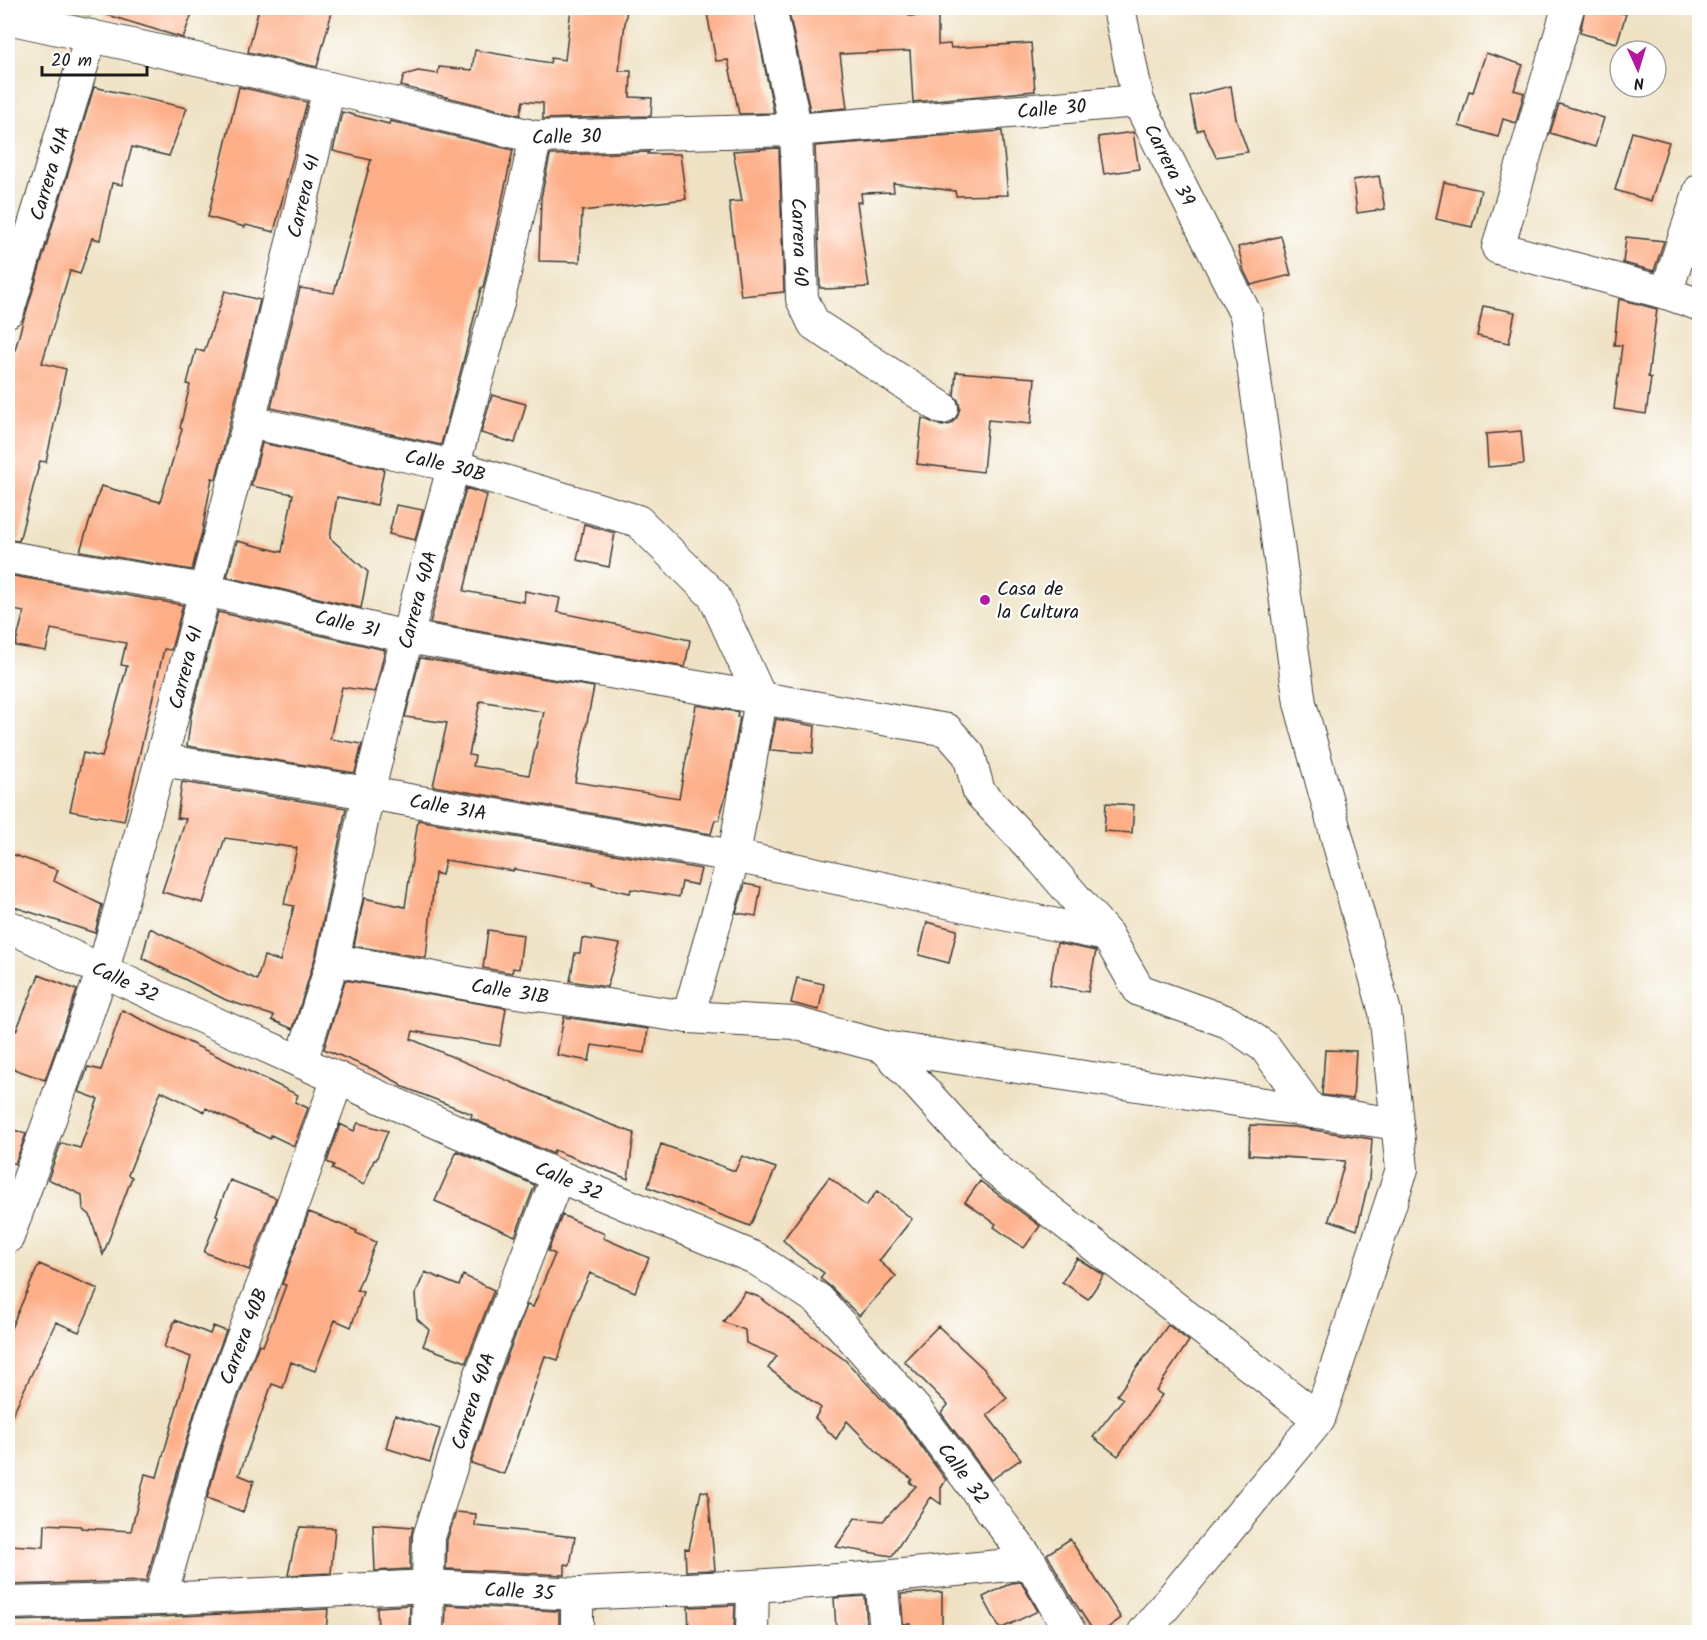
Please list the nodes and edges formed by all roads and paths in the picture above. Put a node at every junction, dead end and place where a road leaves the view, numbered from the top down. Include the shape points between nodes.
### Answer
1 (770, 8) edge
2 (1119, 8) edge
3 (1568, 8) edge
4 (8, 18) edge
5 (91, 36) junction
6 (329, 88) junction
7 (1138, 101) junction
8 (796, 130) junction
9 (536, 137) junction
10 (1700, 190) edge
11 (1666, 293) junction
12 (1700, 305) edge
13 (8, 311) edge
14 (942, 408) dead end
15 (249, 422) junction
16 (454, 466) junction
17 (8, 557) edge
18 (205, 590) junction
19 (407, 637) junction
20 (761, 699) junction
21 (161, 760) junction
22 (368, 793) junction
23 (734, 856) junction
24 (8, 926) edge
25 (1107, 935) junction
26 (333, 960) junction
27 (103, 970) junction
28 (688, 1017) junction
29 (884, 1047) junction
30 (301, 1062) junction
31 (338, 1077) junction
32 (1312, 1112) junction
33 (1397, 1124) junction
34 (558, 1176) junction
35 (8, 1237) edge
36 (1319, 1419) junction
37 (1031, 1563) junction
38 (881, 1577) junction
39 (429, 1586) junction
40 (753, 1586) junction
41 (577, 1594) junction
42 (160, 1599) junction
43 (8, 1603) edge
44 (427, 1632) edge
45 (578, 1632) edge
46 (752, 1632) edge
47 (886, 1632) edge
48 (1070, 1632) edge
49 (1144, 1632) edge

1 - 8 street, Carrera 40
2 - 7 street, Carrera 39
3 - 11 street via 1498,248
4 - 5 street, Calle 30
5 - 6 street, Calle 30
5 - 13 street, Carrera 41A
6 - 9 street, Calle 30
6 - 15 street, Carrera 41
7 - 8 street, Calle 30
7 - 33 street, Carrera 39 via 1246,315 1300,703 1385,1012
8 - 9 street, Calle 30
8 - 14 street, Carrera 40 via 802,299 814,324
9 - 16 street, Carrera 40A via 499,299
10 - 11 street
11 - 12 street
15 - 16 street, Calle 30B
15 - 18 street, Carrera 41
16 - 19 street, Carrera 40A
16 - 20 street, Calle 30B via 638,520 714,596
17 - 18 street, Calle 31
18 - 19 street, Calle 31
18 - 21 street, Carrera 41
19 - 20 street, Calle 31
19 - 22 street, Carrera 40A
20 - 23 street
20 - 25 street, Calle 31 via 947,730 969,755 979,792
21 - 22 street, Calle 31A
21 - 27 street, Carrera 41
22 - 23 street, Calle 31A
22 - 26 street, Carrera 40A
23 - 25 street, Calle 31A
23 - 28 street
24 - 27 street, Calle 32
25 - 32 street, Calle 31 via 1139,990 1228,1022 1265,1047
26 - 28 street, Calle 31B
26 - 30 street, Carrera 40A
27 - 30 street, Calle 32
27 - 35 street, Carrera 41
28 - 29 street, Calle 31B via 794,1023
29 - 32 street, Calle 31B
29 - 36 street via 993,1167
30 - 31 street, Calle 32
31 - 34 street, Calle 32
31 - 42 street, Carrera 40B via 211,1419
32 - 33 street, Calle 31B
33 - 36 street, Carrera 39 via 1402,1169
34 - 37 street, Calle 32 via 755,1258 819,1300 917,1411
34 - 39 street, Carrera 40A via 479,1379 432,1526
36 - 49 street
37 - 38 street, Calle 35
37 - 48 street, Calle 32
38 - 40 street, Calle 35
38 - 47 street
39 - 41 street, Calle 35
39 - 42 street, Calle 35
39 - 44 street, Carrera 40A
40 - 41 street, Calle 35
40 - 46 street
41 - 45 street
42 - 43 street, Calle 35

